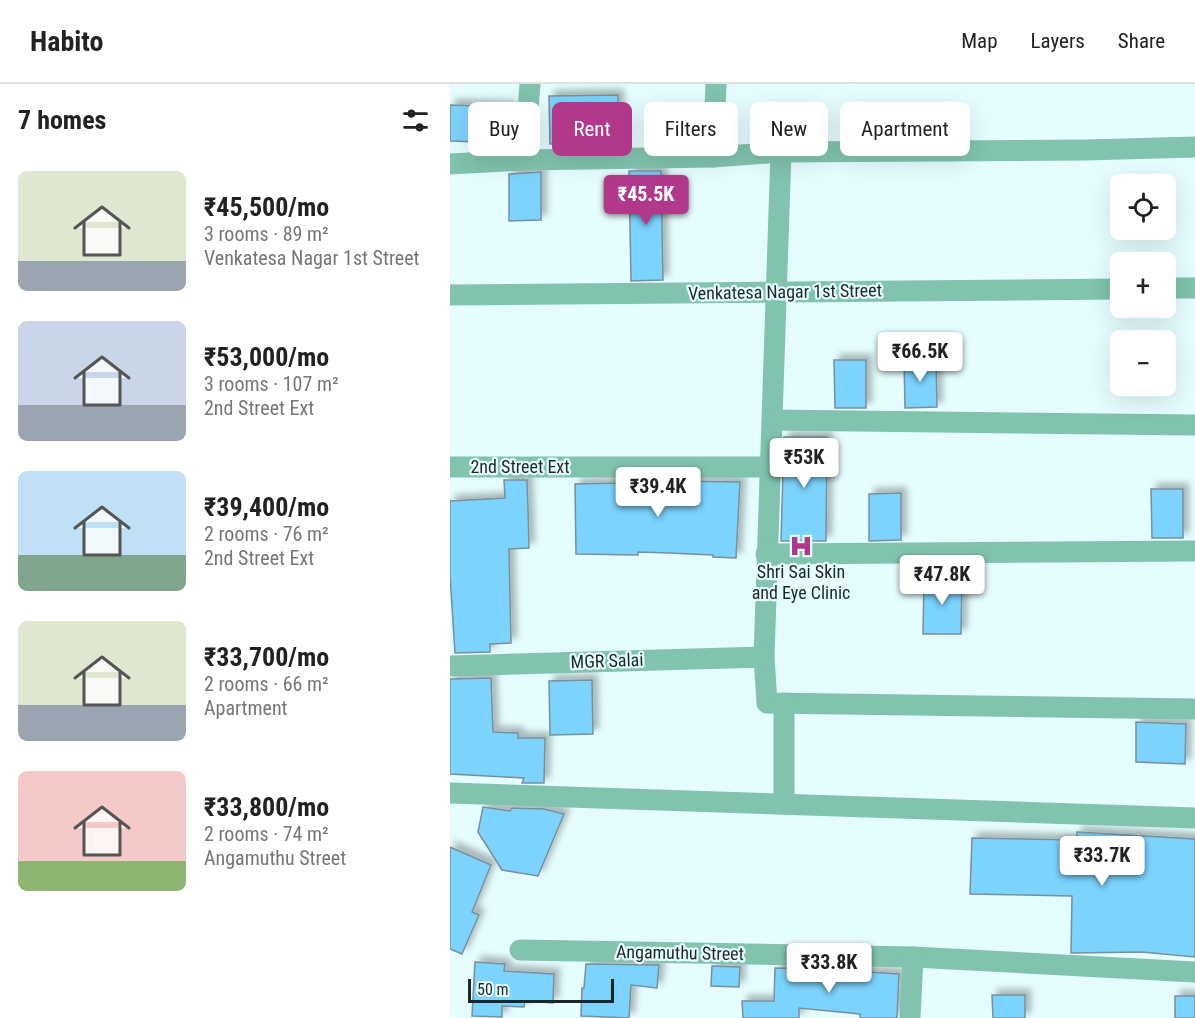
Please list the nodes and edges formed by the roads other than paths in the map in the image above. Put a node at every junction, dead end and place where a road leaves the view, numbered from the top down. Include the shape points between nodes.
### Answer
1 (530, 84) edge
2 (716, 84) edge
3 (1195, 147) edge
4 (828, 152) edge
5 (750, 154) edge
6 (781, 156) edge
7 (713, 157) junction
8 (524, 160) junction
9 (450, 164) edge
10 (1176, 288) edge
11 (1195, 288) edge
12 (1110, 289) edge
13 (776, 292) junction
14 (450, 295) edge
15 (773, 420) junction
16 (1195, 425) edge
17 (450, 467) edge
18 (770, 467) junction
19 (1195, 552) edge
20 (766, 554) junction
21 (764, 657) junction
22 (450, 666) edge
23 (784, 703) junction
24 (1195, 709) edge
25 (450, 794) edge
26 (784, 804) junction
27 (1195, 818) edge
28 (520, 951) dead end
29 (913, 957) junction
30 (1195, 972) edge
31 (910, 1018) edge

1 - 8 street
2 - 7 street
3 - 4 street
5 - 7 street
6 - 13 street
7 - 8 street
8 - 9 street
10 - 11 street
12 - 13 street, Venkatesa Nagar 1st Street
13 - 14 street, Venkatesa Nagar 1st Street
13 - 15 street
15 - 16 street
15 - 18 street
17 - 18 street, 2nd Street Ext
18 - 20 street
19 - 20 street
20 - 21 street
21 - 22 street, MGR Salai
21 - 23 street via 768,703
23 - 24 street
23 - 26 street
25 - 26 street
26 - 27 street
28 - 29 street, Angamuthu Street
29 - 30 street, Angamuthu Street
29 - 31 street

